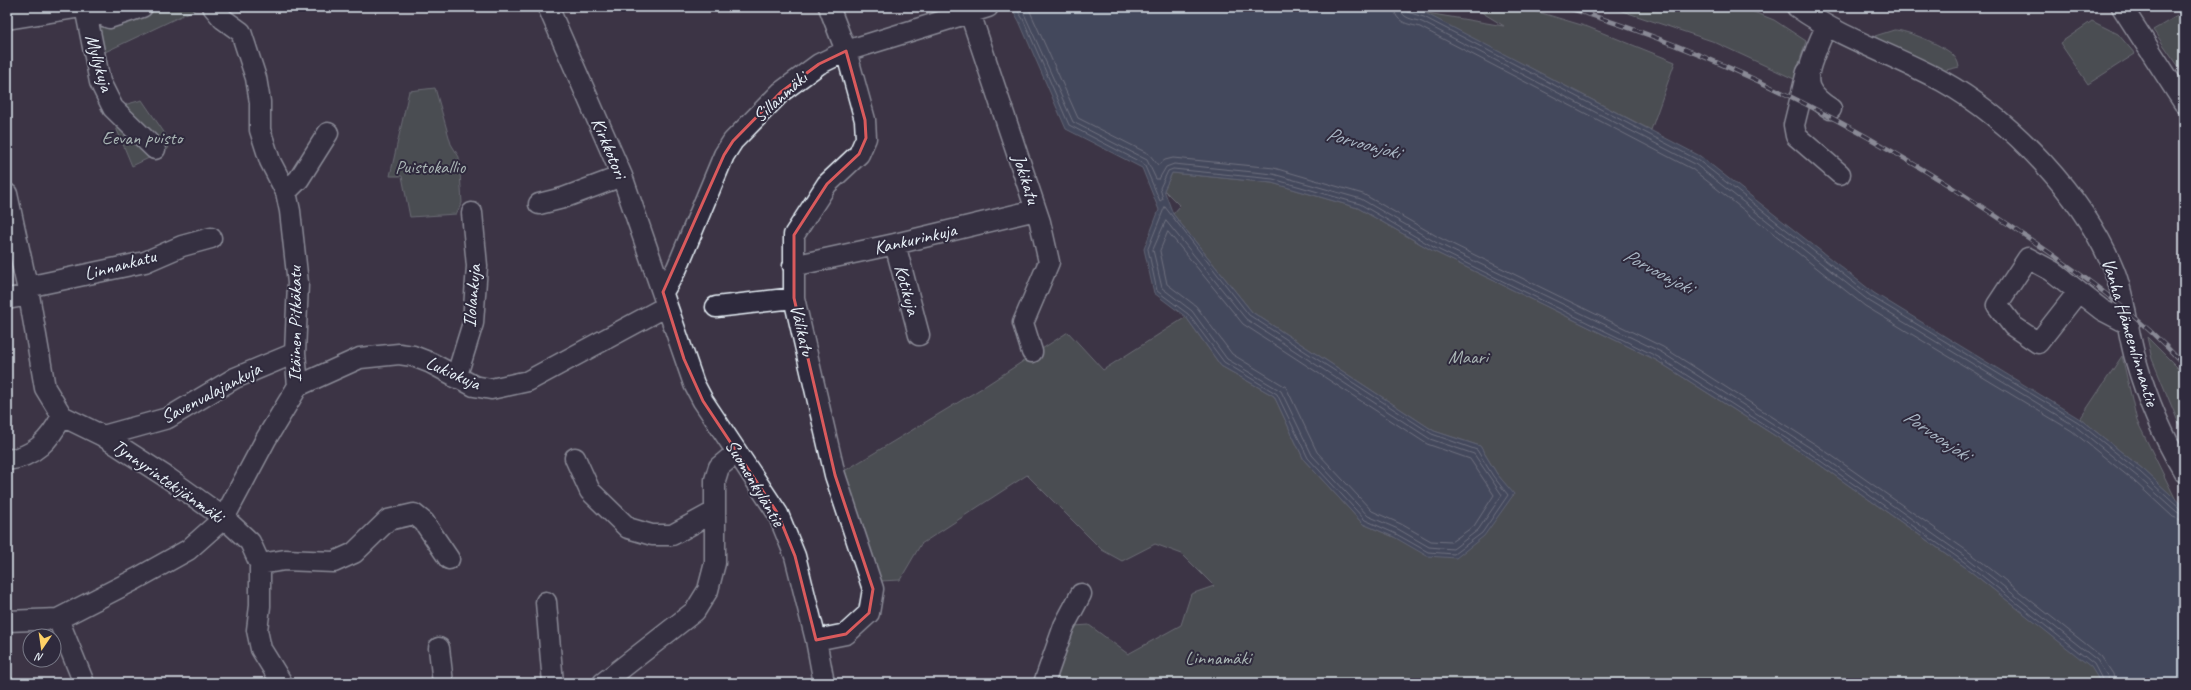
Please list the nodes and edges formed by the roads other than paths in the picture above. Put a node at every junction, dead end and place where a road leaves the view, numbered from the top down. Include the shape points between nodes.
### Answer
1 (84, 7) edge
2 (142, 7) edge
3 (213, 7) edge
4 (548, 7) edge
5 (829, 7) edge
6 (1797, 7) edge
7 (2122, 7) edge
8 (975, 9) edge
9 (7, 19) edge
10 (1827, 26) junction
11 (846, 51) junction
12 (1807, 72) junction
13 (2184, 103) edge
14 (1831, 108) dead end
15 (328, 133) dead end
16 (155, 149) dead end
17 (1840, 174) dead end
18 (622, 176) junction
19 (286, 192) junction
20 (7, 194) edge
21 (539, 204) dead end
22 (1036, 210) junction
23 (472, 213) dead end
24 (211, 238) dead end
25 (896, 244) junction
26 (793, 266) junction
27 (28, 291) junction
28 (2078, 292) dead end
29 (794, 298) junction
30 (7, 299) edge
31 (665, 299) junction
32 (716, 307) dead end
33 (2129, 324) junction
34 (919, 335) dead end
35 (1032, 352) dead end
36 (295, 353) junction
37 (456, 378) junction
38 (298, 386) junction
39 (62, 416) junction
40 (103, 436) junction
41 (737, 452) junction
42 (575, 458) dead end
43 (7, 460) edge
44 (2184, 472) edge
45 (714, 512) junction
46 (224, 518) junction
47 (450, 559) dead end
48 (260, 564) junction
49 (1081, 594) dead end
50 (546, 602) dead end
51 (58, 619) junction
52 (7, 621) edge
53 (816, 640) junction
54 (439, 648) dead end
55 (84, 683) edge
56 (282, 683) edge
57 (443, 683) edge
58 (553, 683) edge
59 (603, 683) edge
60 (824, 683) edge
61 (1044, 683) edge

1 - 2 street via 109,18
1 - 9 street
1 - 16 street, Myllykuja via 100,82 113,108
3 - 19 street, Itäinen Pitkäkatu via 223,19 241,32 256,78 260,102 260,130 270,161
4 - 18 street, Kirkkotori
5 - 11 street, Välikatu
6 - 10 street, Vanha Hämeenlinnantie
7 - 13 street
8 - 11 street, Sillanmäki
8 - 22 street, Jokikatu
10 - 12 street
10 - 33 street, Vanha Hämeenlinnantie via 1943,82 1988,110 2026,145 2062,185 2101,242 2120,286
11 - 26 street, Välikatu via 865,120 866,138 860,154 827,184 794,235
11 - 31 street, Sillanmäki via 819,64 781,92 733,141 724,155
12 - 14 street via 1811,92 1819,101
12 - 17 street via 1794,125 1796,136
15 - 19 street via 299,179
18 - 21 street
18 - 31 street, Kirkkotori
19 - 36 street, Itäinen Pitkäkatu via 298,283
20 - 27 street
22 - 25 street, Kankurinkuja
22 - 35 street, Jokikatu via 1050,262 1023,323
23 - 37 street, Ilolankuja via 476,266 474,323
24 - 27 street, Linnankatu via 182,246 145,262
25 - 26 street, Kankurinkuja
25 - 34 street, Kotikuja
26 - 29 street, Välikatu
27 - 30 street, Linnankatu
27 - 39 street via 45,388
28 - 33 street via 2102,310
29 - 32 street
29 - 53 street, Välikatu via 835,475 873,589 869,613 846,634
31 - 37 street, Lukiokuja via 528,381 491,389 474,386
31 - 41 street, Suomenkyläntie via 694,384
33 - 44 street, Vanha Hämeenlinnantie via 2135,360 2171,450
36 - 38 street, Itäinen Pitkäkatu
36 - 40 street, Savenvalajankuja via 235,378 168,418
37 - 38 street, Lukiokuja via 431,363 399,354 360,358
38 - 46 street, Itäinen Pitkäkatu
39 - 40 street, Tynnyrintekijänmäki
39 - 43 street via 56,428 35,451 24,458
40 - 46 street, Tynnyrintekijänmäki
41 - 45 street via 720,466 715,480
41 - 53 street, Suomenkyläntie via 778,514 795,556
42 - 45 street via 590,491 628,528 652,535 672,535
45 - 59 street via 715,563 712,580 695,612
46 - 48 street, Tynnyrintekijänmäki via 250,542
46 - 51 street, Itäinen Pitkäkatu via 188,550
47 - 48 street via 424,522 414,514 388,520 354,553 334,562 285,560
48 - 56 street, Tynnyrintekijänmäki via 257,630 261,649
49 - 61 street via 1064,626
50 - 58 street
51 - 52 street, Itäinen Pitkäkatu
51 - 55 street
53 - 60 street, Suomenkyläntie
54 - 57 street

